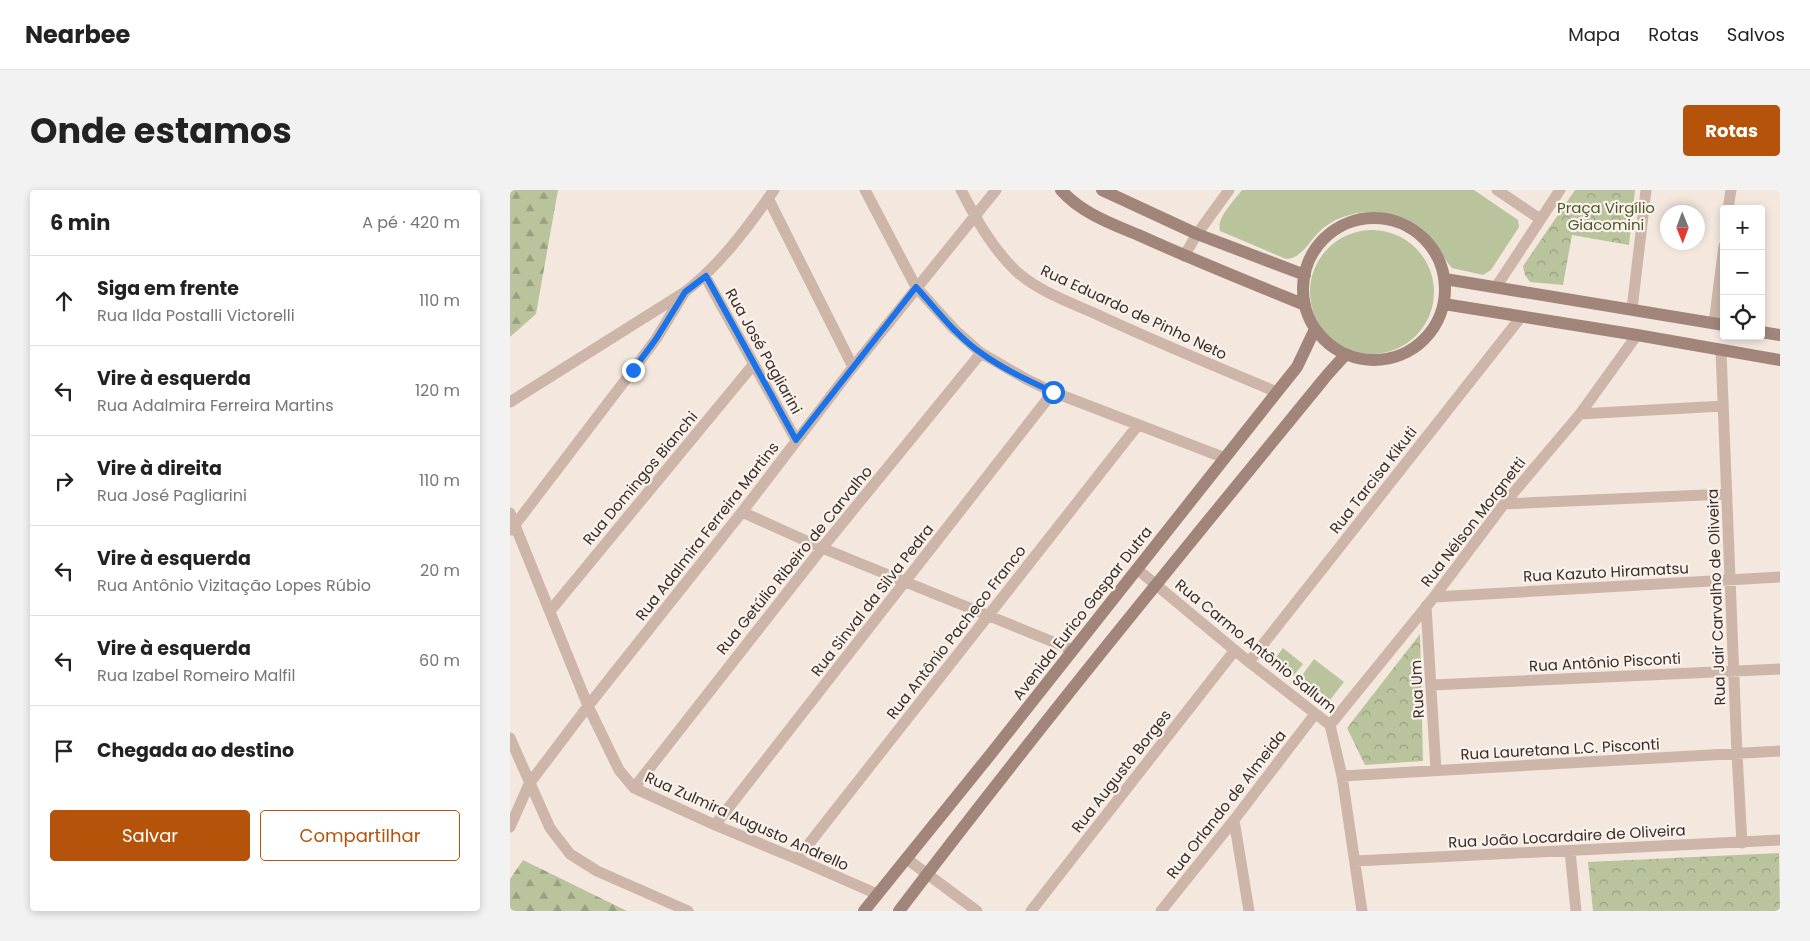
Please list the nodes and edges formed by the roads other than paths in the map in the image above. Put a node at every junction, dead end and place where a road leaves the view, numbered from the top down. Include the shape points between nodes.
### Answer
1 (865, 190) edge
2 (960, 190) edge
3 (996, 190) edge
4 (1061, 190) edge
5 (1102, 190) edge
6 (1229, 190) edge
7 (1497, 190) edge
8 (1560, 190) edge
9 (1646, 190) edge
10 (1731, 190) edge
11 (771, 194) edge
12 (1729, 205) edge
13 (974, 217) junction
14 (1540, 219) junction
15 (1197, 234) junction
16 (1724, 250) edge
17 (1184, 256) junction
18 (1305, 275) junction
19 (706, 276) junction
20 (1445, 279) junction
21 (1496, 286) junction
22 (916, 287) junction
23 (685, 292) junction
24 (1444, 304) junction
25 (1305, 305) junction
26 (1632, 309) junction
27 (1520, 317) junction
28 (1719, 324) edge
29 (1315, 329) junction
30 (1765, 333) edge
31 (1637, 335) junction
32 (1780, 335) edge
33 (1721, 351) junction
34 (981, 353) junction
35 (1346, 354) junction
36 (1780, 360) edge
37 (754, 365) junction
38 (853, 367) junction
39 (1053, 392) junction
40 (1277, 392) junction
41 (510, 402) edge
42 (1723, 406) junction
43 (1580, 414) junction
44 (1138, 425) junction
45 (796, 440) junction
46 (1225, 458) junction
47 (1727, 494) junction
48 (1504, 504) junction
49 (742, 512) junction
50 (510, 514) edge
51 (513, 529) edge
52 (822, 548) junction
53 (1137, 569) junction
54 (1780, 577) edge
55 (1731, 579) junction
56 (905, 583) junction
57 (1156, 584) junction
58 (1434, 597) junction
59 (1426, 606) junction
60 (550, 611) junction
61 (987, 616) junction
62 (1073, 650) junction
63 (1235, 650) junction
64 (1249, 662) junction
65 (1780, 669) edge
66 (1734, 671) junction
67 (1432, 684) junction
68 (588, 706) junction
69 (1315, 714) junction
70 (1330, 725) junction
71 (510, 738) edge
72 (1780, 752) edge
73 (1737, 754) junction
74 (990, 755) junction
75 (1008, 769) junction
76 (1436, 770) junction
77 (1342, 776) junction
78 (529, 784) junction
79 (634, 788) junction
80 (1234, 820) junction
81 (715, 825) junction
82 (510, 827) edge
83 (1780, 840) edge
84 (1742, 843) junction
85 (1570, 851) junction
86 (798, 859) junction
87 (907, 859) junction
88 (1355, 860) junction
89 (927, 874) junction
90 (878, 894) junction
91 (688, 911) edge
92 (864, 911) edge
93 (899, 911) edge
94 (977, 911) edge
95 (1031, 911) edge
96 (1161, 911) edge
97 (1248, 911) edge
98 (1362, 911) edge
99 (1576, 911) edge

1 - 22 street
2 - 13 street, Rua Eduardo de Pinho Neto
3 - 13 street, Rua Adalmira Ferreira Martins
4 - 17 street via 1096,217
5 - 15 street
6 - 15 street
7 - 14 street
8 - 14 street
9 - 26 street
10 - 12 street
11 - 19 street
11 - 38 street
13 - 22 street, Rua Adalmira Ferreira Martins
13 - 40 street, Rua Eduardo de Pinho Neto via 1017,272 1044,290
14 - 21 street
15 - 17 street
15 - 18 street
16 - 28 street
17 - 25 street
18 - 20 street via 1312,254 1326,237 1344,225 1365,219 1387,220 1408,227 1426,240 1438,258
18 - 25 street
19 - 23 street
19 - 37 street, Rua José Pagliarini
20 - 21 street
20 - 24 street
21 - 26 street
22 - 34 street via 954,330
22 - 38 street, Rua Adalmira Ferreira Martins
23 - 41 street
23 - 51 street via 645,355
24 - 27 street
24 - 35 street via 1434,327 1417,346 1395,357 1371,360
25 - 29 street
26 - 28 street
27 - 31 street
27 - 64 street, Rua Tarcisa Kikuti
29 - 35 street via 1334,348
29 - 40 street, Avenida Eurico Gaspar Dutra via 1296,367
30 - 32 street
31 - 33 street
31 - 43 street, Rua Nélson Morgnetti
33 - 36 street
33 - 42 street, Rua Jair Carvalho de Oliveira
34 - 39 street
34 - 52 street, Rua Getúlio Ribeiro de Carvalho
35 - 57 street
37 - 45 street, Rua José Pagliarini
37 - 60 street, Rua Domingos Bianchi
38 - 45 street, Rua Adalmira Ferreira Martins
39 - 44 street
39 - 56 street, Rua Sinval da Silva Pedra
40 - 46 street, Avenida Eurico Gaspar Dutra
42 - 43 street
42 - 47 street, Rua Jair Carvalho de Oliveira
43 - 48 street, Rua Nélson Morgnetti
44 - 46 street
44 - 61 street, Rua Antônio Pacheco Franco
45 - 49 street, Rua Adalmira Ferreira Martins
46 - 53 street, Avenida Eurico Gaspar Dutra
47 - 48 street
47 - 55 street, Rua Jair Carvalho de Oliveira
48 - 58 street, Rua Nélson Morgnetti
49 - 52 street
49 - 68 street, Rua Adalmira Ferreira Martins
50 - 51 street, Rua Zulmira Augusto Andrello
51 - 60 street, Rua Zulmira Augusto Andrello
52 - 56 street
52 - 79 street, Rua Getúlio Ribeiro de Carvalho
53 - 57 street, Rua Carmo Antônio Sallum
53 - 62 street, Avenida Eurico Gaspar Dutra
54 - 55 street, Rua Kazuto Hiramatsu
55 - 58 street, Rua Kazuto Hiramatsu
55 - 66 street, Rua Jair Carvalho de Oliveira
56 - 61 street
56 - 81 street, Rua Sinval da Silva Pedra
57 - 63 street, Rua Carmo Antônio Sallum
57 - 75 street
58 - 59 street, Rua Nélson Morgnetti
59 - 67 street, Rua Um
59 - 70 street, Rua Nélson Morgnetti
60 - 68 street, Rua Zulmira Augusto Andrello
61 - 62 street
61 - 86 street, Rua Antônio Pacheco Franco
62 - 74 street, Avenida Eurico Gaspar Dutra
63 - 64 street, Rua Carmo Antônio Sallum
63 - 95 street, Rua Augusto Borges
64 - 69 street, Rua Carmo Antônio Sallum
65 - 66 street, Rua Antônio Pisconti
66 - 67 street, Rua Antônio Pisconti
66 - 73 street, Rua Jair Carvalho de Oliveira
67 - 76 street, Rua Um
68 - 78 street, Rua Adalmira Ferreira Martins
68 - 79 street, Rua Zulmira Augusto Andrello via 619,770
69 - 70 street, Rua Carmo Antônio Sallum
69 - 80 street, Rua Orlando de Almeida
70 - 77 street, Rua Carmo Antônio Sallum
71 - 78 street
72 - 73 street, Rua Lauretana L.C. Pisconti
73 - 76 street, Rua Lauretana L.C. Pisconti
73 - 84 street, Rua Jair Carvalho de Oliveira
74 - 75 street
74 - 87 street, Avenida Eurico Gaspar Dutra
75 - 89 street
76 - 77 street, Rua Lauretana L.C. Pisconti
77 - 88 street, Rua Carmo Antônio Sallum
78 - 82 street, Rua Adalmira Ferreira Martins
78 - 91 street via 550,828 570,854 597,870
79 - 81 street, Rua Zulmira Augusto Andrello
80 - 96 street, Rua Orlando de Almeida
80 - 97 street
81 - 86 street, Rua Zulmira Augusto Andrello
83 - 84 street, Rua João Locardaire de Oliveira
84 - 85 street, Rua João Locardaire de Oliveira
85 - 88 street, Rua João Locardaire de Oliveira
85 - 99 street
86 - 90 street, Rua Zulmira Augusto Andrello
87 - 89 street
87 - 90 street, Avenida Eurico Gaspar Dutra
88 - 98 street, Rua Carmo Antônio Sallum
89 - 93 street
89 - 94 street
90 - 92 street, Avenida Eurico Gaspar Dutra

